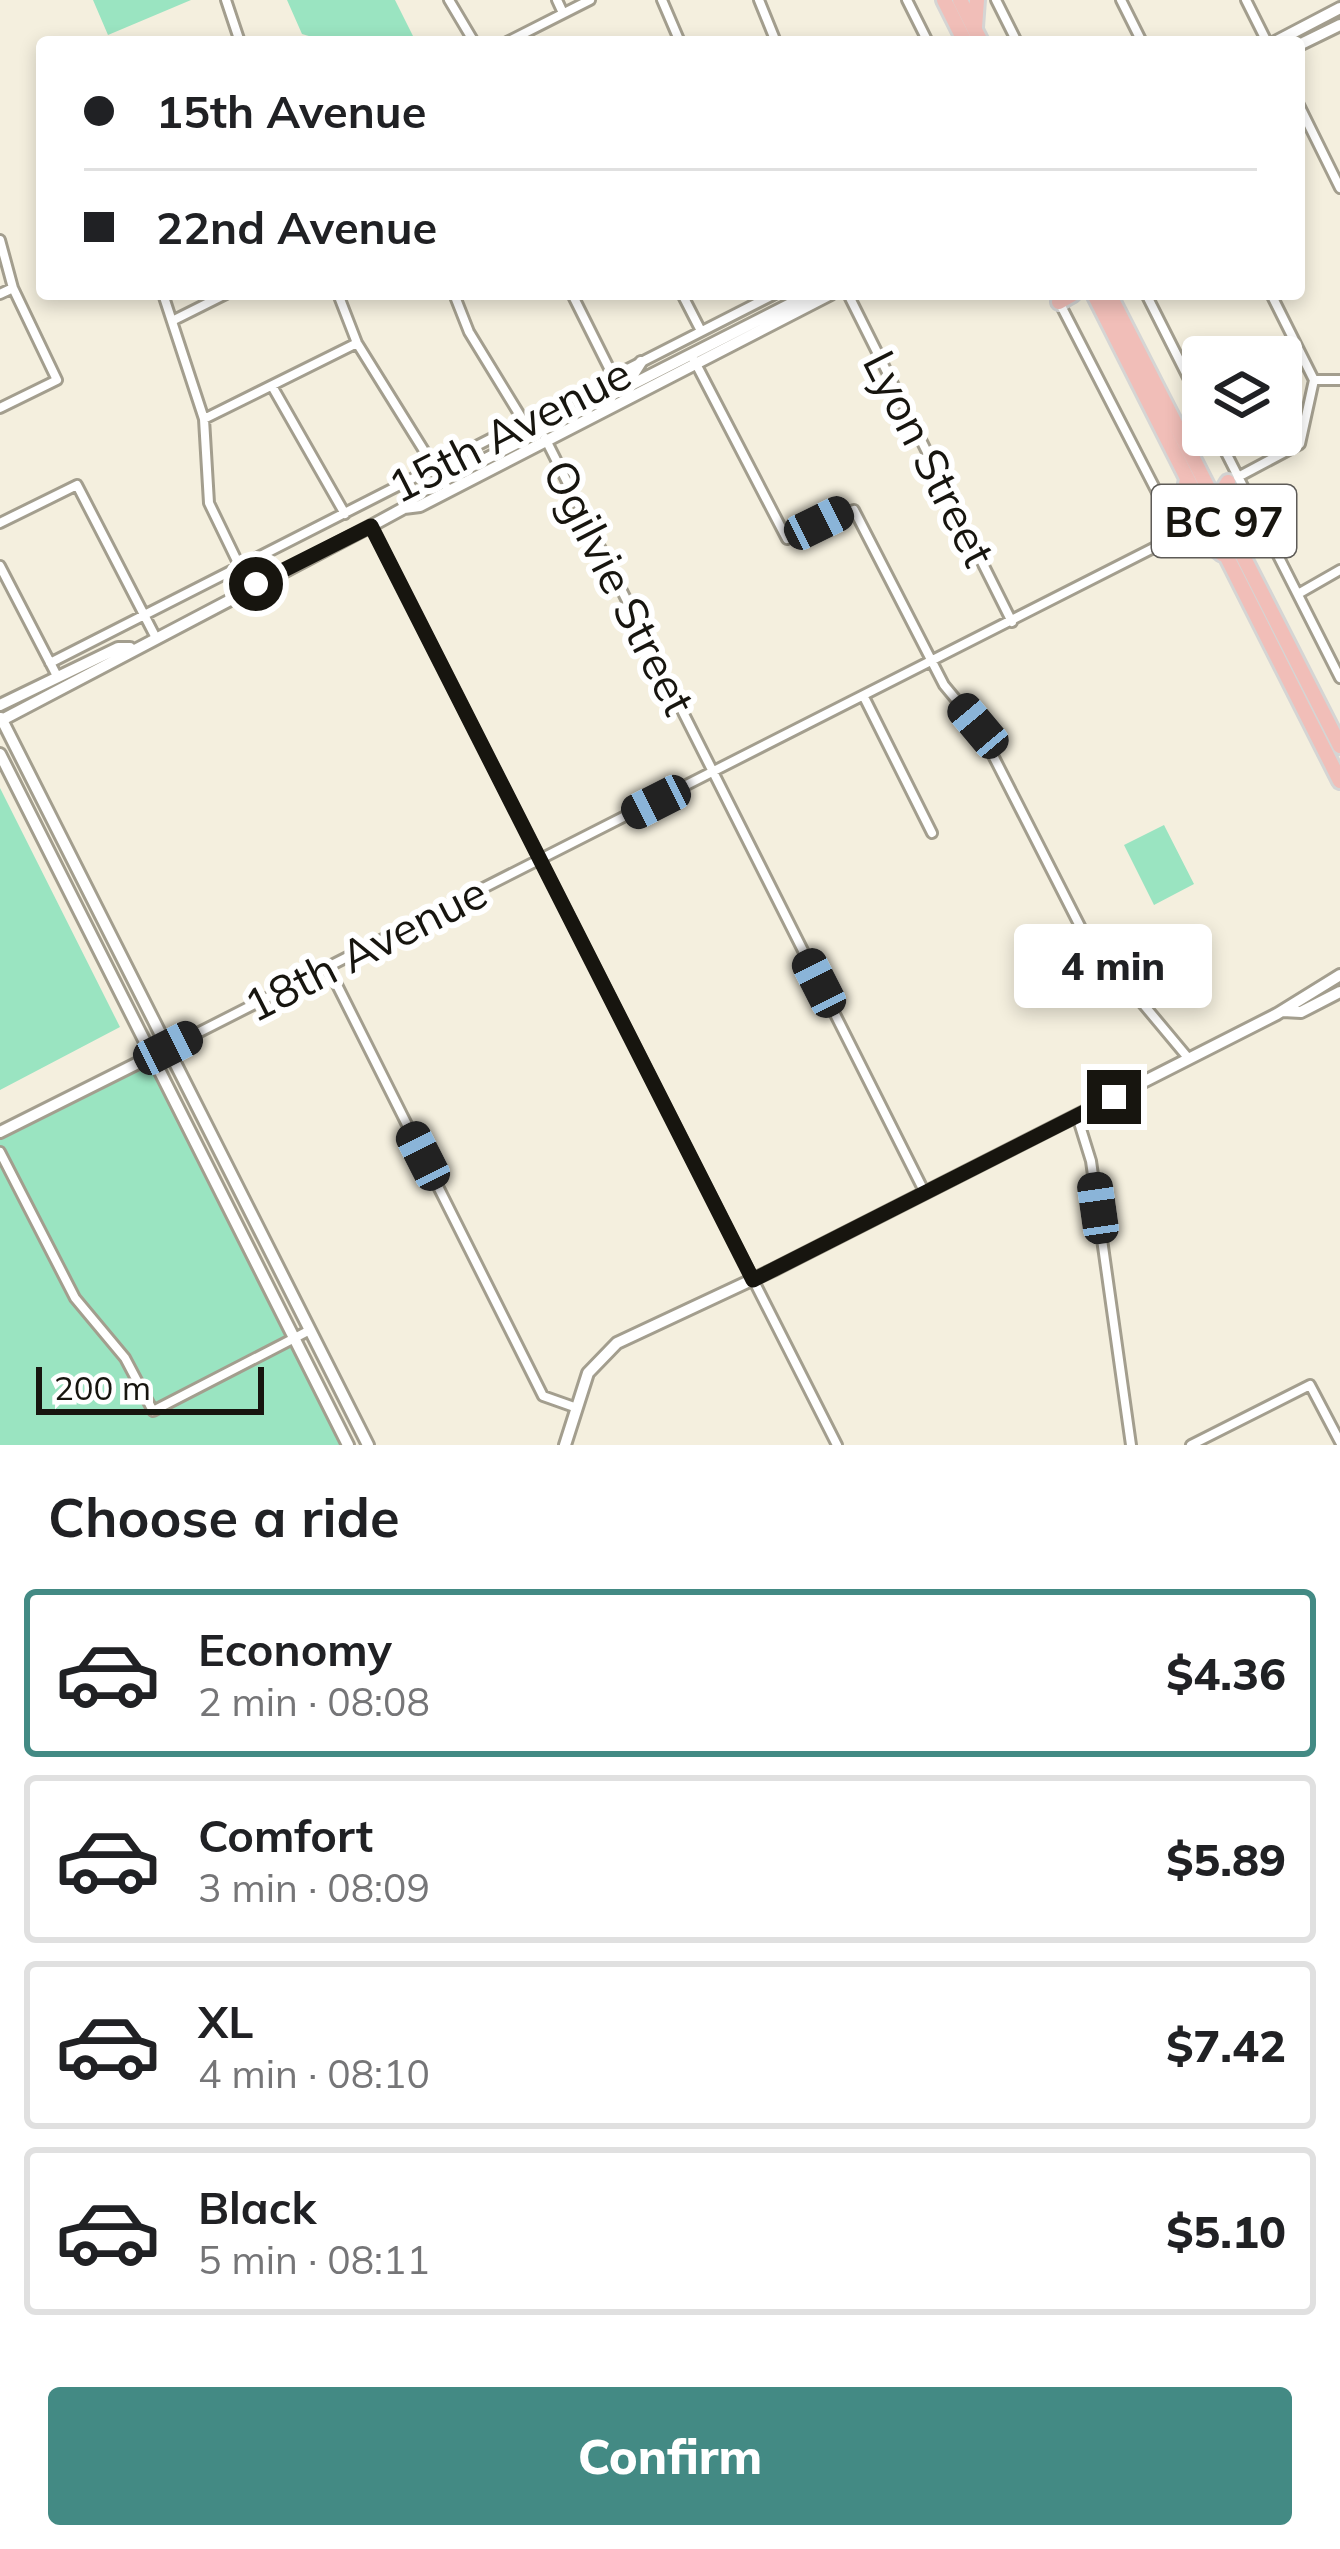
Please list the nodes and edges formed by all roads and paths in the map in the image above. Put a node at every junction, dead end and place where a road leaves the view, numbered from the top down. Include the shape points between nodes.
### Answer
1 (226, 0) edge
2 (449, 0) edge
3 (557, 0) edge
4 (590, 0) edge
5 (662, 0) edge
6 (758, 0) edge
7 (907, 0) edge
8 (944, 0) edge
9 (959, 0) edge
10 (977, 0) edge
11 (995, 0) edge
12 (1121, 0) edge
13 (1246, 0) edge
14 (1340, 8) edge
15 (563, 14) junction
16 (1340, 25) edge
17 (238, 36) edge
18 (470, 36) edge
19 (519, 36) edge
20 (677, 36) edge
21 (773, 36) edge
22 (925, 36) edge
23 (972, 36) edge
24 (973, 36) edge
25 (974, 36) edge
26 (1014, 36) edge
27 (1139, 36) edge
28 (1267, 36) edge
29 (1283, 36) edge
30 (1305, 42) edge
31 (1305, 117) edge
32 (1340, 188) edge
33 (0, 240) edge
34 (13, 287) junction
35 (0, 294) edge
36 (166, 300) edge
37 (214, 300) edge
38 (340, 300) edge
39 (457, 300) edge
40 (575, 300) edge
41 (685, 300) edge
42 (763, 300) edge
43 (801, 300) edge
44 (851, 300) edge
45 (1067, 300) edge
46 (1101, 300) edge
47 (1101, 300) edge
48 (1148, 300) edge
49 (1274, 300) edge
50 (176, 319) junction
51 (701, 332) junction
52 (357, 344) junction
53 (694, 360) junction
54 (641, 362) junction
55 (1182, 366) edge
56 (613, 376) junction
57 (1314, 380) junction
58 (1340, 380) edge
59 (272, 386) junction
60 (625, 388) junction
61 (0, 408) edge
62 (204, 419) junction
63 (524, 422) junction
64 (544, 436) junction
65 (1225, 456) edge
66 (434, 467) junction
67 (1184, 472) junction
68 (1233, 479) junction
69 (1203, 480) junction
70 (446, 486) junction
71 (1215, 503) junction
72 (345, 514) junction
73 (1209, 522) junction
74 (0, 524) edge
75 (371, 526) junction
76 (1228, 530) junction
77 (1179, 535) junction
78 (1228, 560) junction
79 (0, 566) edge
80 (240, 567) junction
81 (1340, 570) edge
82 (1298, 594) junction
83 (145, 615) junction
84 (1012, 622) junction
85 (155, 636) junction
86 (130, 648) junction
87 (933, 662) junction
88 (50, 663) junction
89 (57, 676) junction
90 (1340, 678) edge
91 (865, 697) junction
92 (0, 705) edge
93 (1, 719) edge
94 (1340, 746) edge
95 (0, 754) edge
96 (713, 773) junction
97 (1340, 781) edge
98 (932, 833) dead end
99 (541, 860) junction
100 (328, 967) junction
101 (1340, 975) edge
102 (1340, 992) edge
103 (1283, 1011) junction
104 (168, 1048) junction
105 (152, 1056) junction
106 (1189, 1059) junction
107 (1078, 1116) junction
108 (0, 1132) edge
109 (0, 1152) edge
110 (925, 1193) junction
111 (753, 1280) junction
112 (310, 1330) junction
113 (294, 1337) junction
114 (577, 1408) junction
115 (1340, 1442) edge
116 (348, 1445) edge
117 (368, 1445) edge
118 (565, 1445) edge
119 (837, 1445) edge
120 (1131, 1445) edge
121 (1191, 1445) edge

1 - 17 street
2 - 18 street
3 - 15 street
4 - 15 street
5 - 20 street
6 - 21 street
7 - 22 street
8 - 23 highway
9 - 24 highway
10 - 25 highway
11 - 26 street
12 - 27 street
13 - 28 street
14 - 29 main road
15 - 19 street
16 - 30 main road
31 - 32 street
33 - 34 street
34 - 35 street
34 - 61 street via 56,380
36 - 50 street
37 - 50 street
38 - 52 street
39 - 63 street
40 - 56 street
41 - 51 street
42 - 51 street, 15th Avenue
43 - 53 main road, 15th Avenue
44 - 84 street, Lyon Street
45 - 77 street
46 - 67 highway, BC 97
47 - 69 highway, BC 97
48 - 55 street
49 - 57 street
50 - 62 street
51 - 54 street, 15th Avenue
52 - 59 street
52 - 66 street
53 - 60 main road, 15th Avenue
53 - 64 main road, 15th Avenue
53 - 87 street via 785,537 854,510
54 - 56 street, 15th Avenue
54 - 60 main road
56 - 63 street, 15th Avenue
57 - 58 street
57 - 68 street via 1300,444
59 - 62 street
59 - 72 street
60 - 64 main road, 15th Avenue
62 - 80 street via 209,503
63 - 66 street, 15th Avenue
64 - 70 main road, 15th Avenue
64 - 96 street, Ogilvie Street
65 - 68 street
66 - 70 street
66 - 72 street, 15th Avenue
67 - 73 highway, BC 97
67 - 77 highway via 1188,502
68 - 69 highway
68 - 71 highway
68 - 82 street
69 - 71 highway, BC 97
70 - 75 main road, 15th Avenue via 413,496
71 - 76 highway, BC 97
72 - 80 street, 15th Avenue
73 - 76 highway
73 - 77 highway
73 - 78 highway, BC 97
74 - 83 street via 77,484
75 - 85 main road, 15th Avenue
75 - 99 street
76 - 94 highway, BC 97
77 - 78 highway via 1203,539
77 - 84 street, 18th Avenue
78 - 97 highway, BC 97
79 - 88 street
80 - 83 street, 15th Avenue
81 - 82 street
82 - 90 street
83 - 85 street
83 - 88 street, 15th Avenue
84 - 87 street, 18th Avenue
85 - 86 main road, 15th Avenue
86 - 89 main road, 15th Avenue
86 - 93 main road, 15th Avenue
87 - 91 street, 18th Avenue
87 - 106 street via 978,726 1083,932
88 - 89 street
89 - 92 main road, 15th Avenue
91 - 96 street, 18th Avenue
91 - 98 street
93 - 104 main road
95 - 105 main road
96 - 99 street, 18th Avenue
96 - 110 street, Ogilvie Street
99 - 100 street, 18th Avenue
99 - 111 street
100 - 104 street, 18th Avenue
100 - 114 street via 543,1396
101 - 103 main road
102 - 103 main road via 1301,1012
103 - 106 main road
104 - 105 main road, 18th Avenue
104 - 112 main road
105 - 108 main road, 18th Avenue
105 - 113 main road
106 - 107 main road
107 - 110 main road
107 - 120 street
109 - 113 street via 74,1298 125,1358 153,1411
110 - 111 main road
111 - 114 main road via 617,1343 588,1373
111 - 119 street
112 - 113 street
112 - 117 main road
113 - 116 main road
114 - 118 main road
115 - 121 street via 1310,1385

